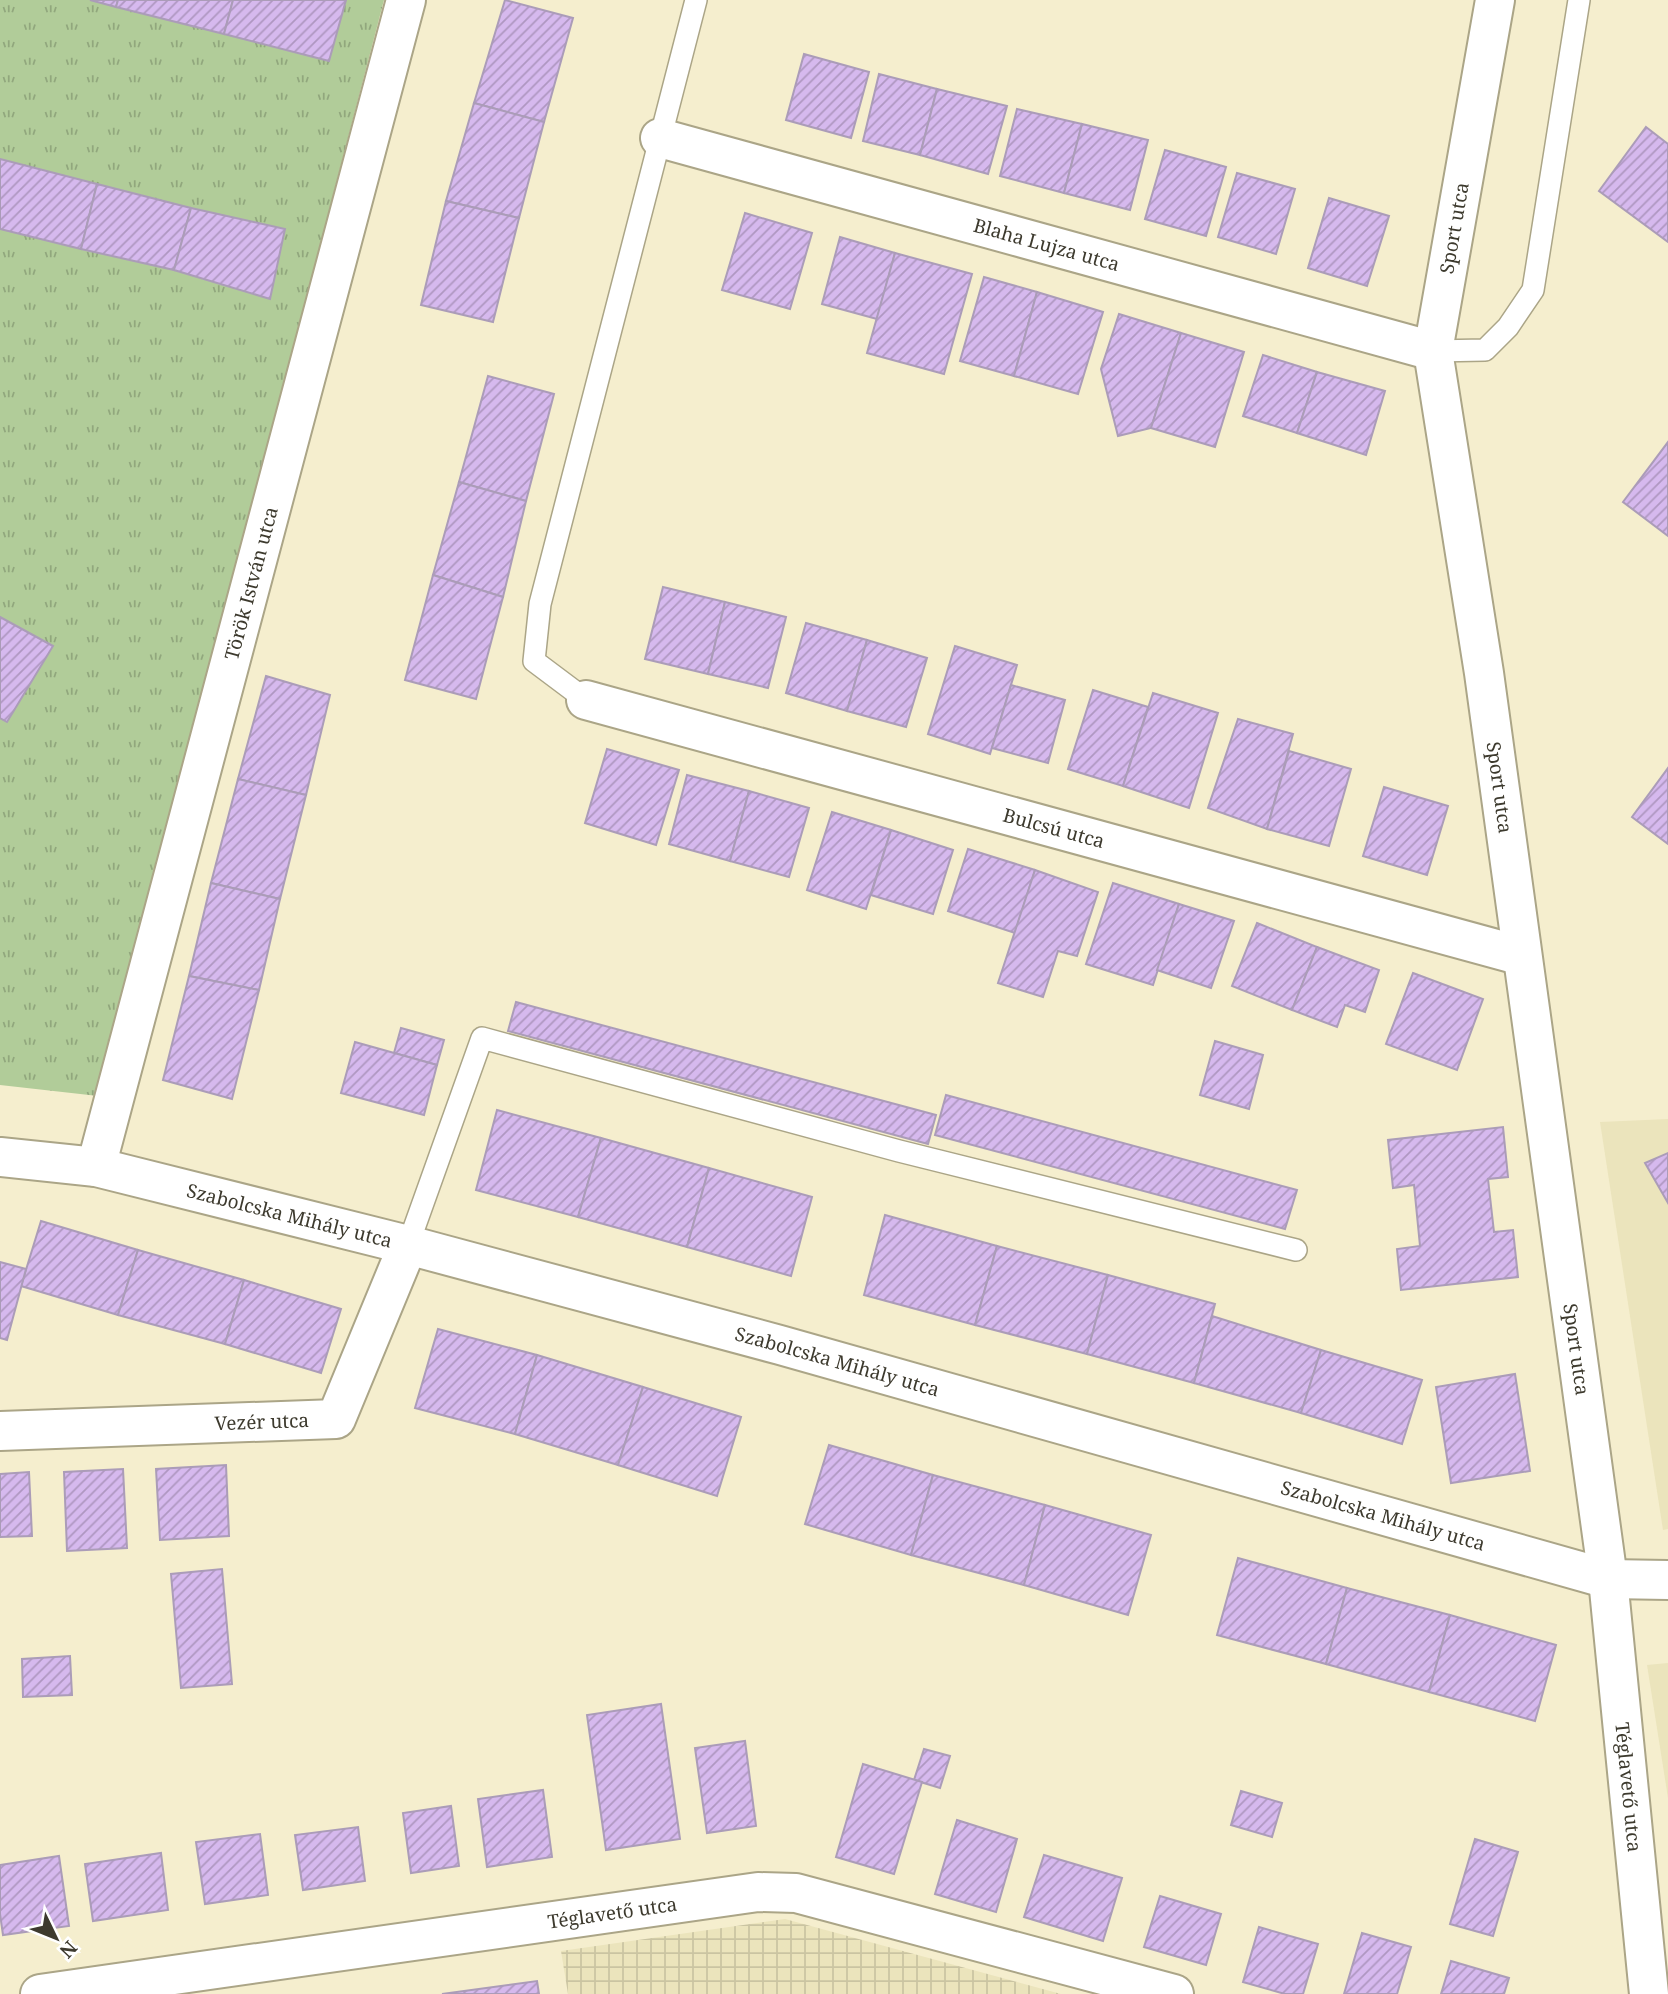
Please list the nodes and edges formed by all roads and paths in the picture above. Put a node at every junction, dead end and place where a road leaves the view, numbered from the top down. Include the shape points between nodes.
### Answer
1 (406, 0) edge
2 (696, 0) edge
3 (1495, 0) edge
4 (1579, 0) edge
5 (660, 138) junction
6 (1433, 351) junction
7 (586, 699) joint
8 (1522, 956) junction
9 (0, 1157) edge
10 (96, 1167) junction
11 (408, 1245) junction
12 (1296, 1250) dead end
13 (0, 1431) edge
14 (1608, 1579) junction
15 (1668, 1580) edge
16 (40, 1994) edge
17 (1174, 1994) edge
18 (1649, 1994) edge

1 - 10 street, Török István utca
2 - 5 lane
3 - 6 street, Sport utca
4 - 6 lane via 1533,290 1508,327 1485,350
5 - 6 street, Blaha Lujza utca
5 - 7 lane via 540,604 534,661
6 - 8 street, Sport utca via 1484,673
7 - 8 street, Bulcsú utca
8 - 14 street, Sport utca
9 - 10 street, Szabolcska Mihály utca
10 - 11 street, Szabolcska Mihály utca
11 - 12 lane via 482,1038
11 - 13 street, Vezér utca via 336,1419
11 - 14 street, Szabolcska Mihály utca
14 - 15 street, Szabolcska Mihály utca
14 - 18 street, Téglavető utca
16 - 17 street, Téglavető utca via 758,1892 796,1893

